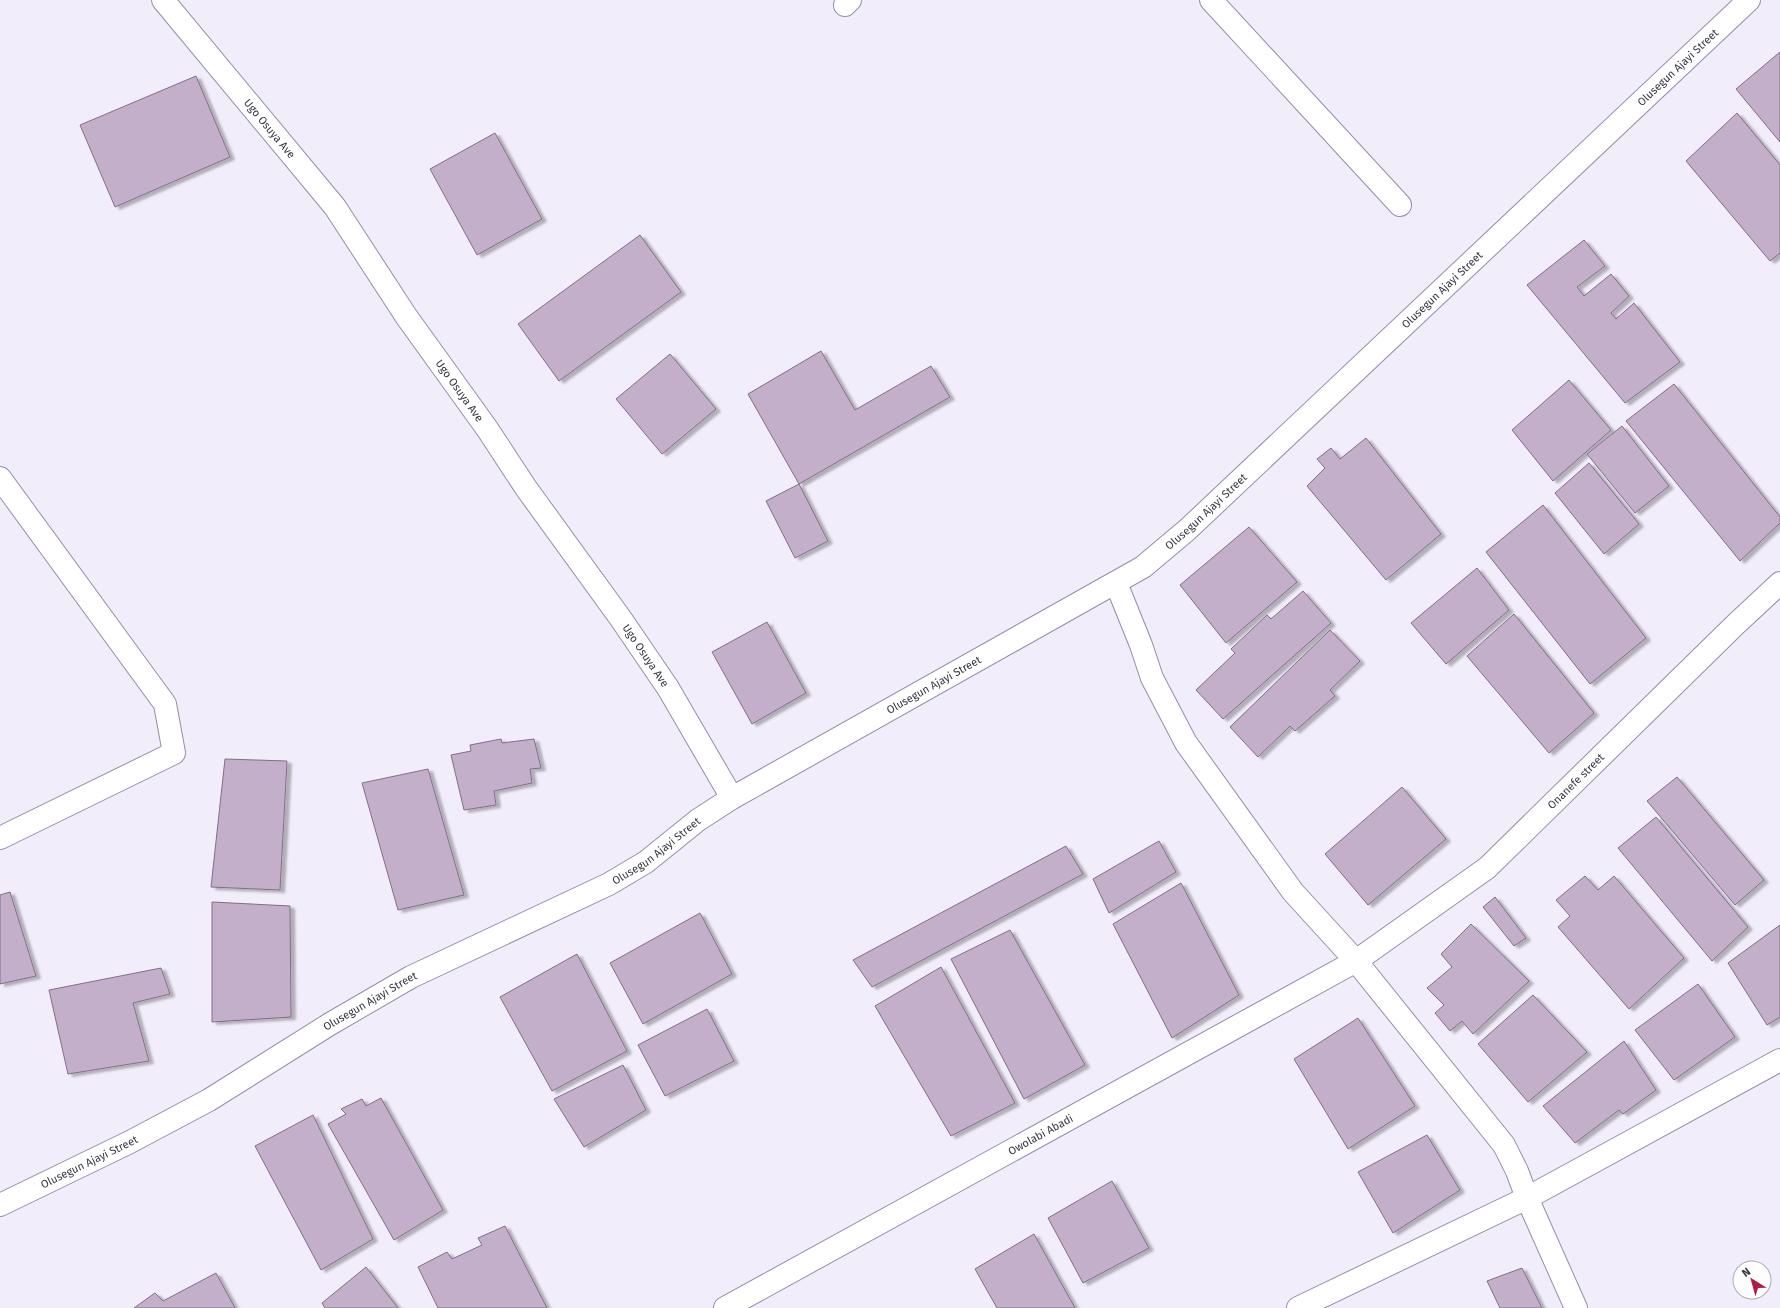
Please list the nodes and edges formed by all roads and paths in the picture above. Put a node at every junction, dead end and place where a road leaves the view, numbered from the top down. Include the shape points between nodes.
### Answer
1 (163, 0) edge
2 (1211, 0) edge
3 (1749, 0) edge
4 (1400, 205) dead end
5 (0, 478) edge
6 (1116, 583) junction
7 (1780, 583) edge
8 (732, 798) junction
9 (0, 838) edge
10 (1356, 961) junction
11 (1780, 1060) edge
12 (1528, 1198) junction
13 (0, 1205) edge
14 (725, 1308) edge
15 (1298, 1308) edge
16 (1576, 1308) edge

1 - 8 street, Ugo Osuya Ave via 335,207 406,316 668,688
2 - 4 street
3 - 6 street, Olusegun Ajayi Street via 1187,530 1143,567
5 - 9 street via 166,704 174,753
6 - 8 street, Olusegun Ajayi Street
6 - 10 street via 1152,678 1186,743 1293,892
7 - 10 street, Onanefe street via 1487,868
8 - 13 street, Olusegun Ajayi Street via 698,820 646,862 610,884 411,977 208,1100 130,1142
10 - 12 street via 1504,1145
10 - 14 street, Owolabi Abadi
11 - 12 street
12 - 15 street
12 - 16 street

